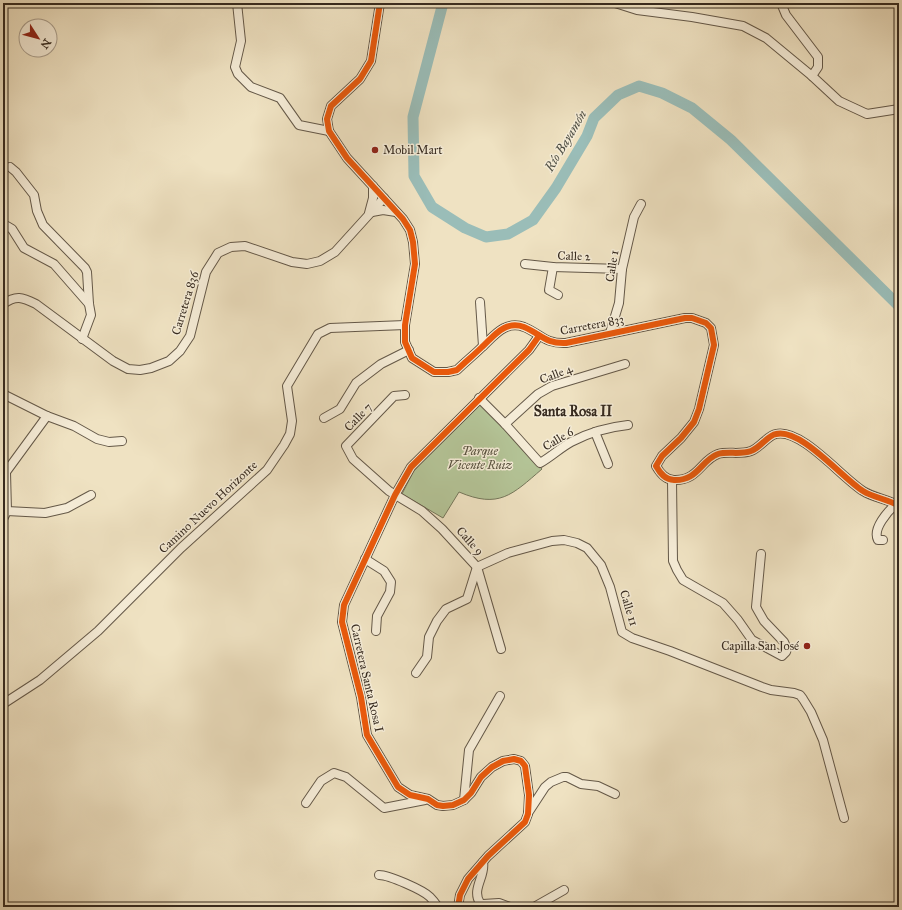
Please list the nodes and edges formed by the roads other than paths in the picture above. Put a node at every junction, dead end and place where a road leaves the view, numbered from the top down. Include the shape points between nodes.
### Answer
1 (237, 3) edge
2 (380, 3) edge
3 (615, 3) edge
4 (781, 3) edge
5 (812, 76) junction
6 (899, 109) edge
7 (329, 131) junction
8 (10, 167) dead end
9 (373, 186) junction
10 (384, 198) junction
11 (642, 204) dead end
12 (396, 212) junction
13 (370, 214) junction
14 (3, 225) edge
15 (525, 264) dead end
16 (553, 267) junction
17 (622, 269) junction
18 (558, 295) dead end
19 (480, 302) dead end
20 (3, 304) edge
21 (89, 304) junction
22 (404, 325) junction
23 (610, 333) junction
24 (539, 336) junction
25 (82, 339) junction
26 (483, 346) junction
27 (409, 350) junction
28 (625, 364) dead end
29 (3, 394) edge
30 (405, 395) dead end
31 (479, 398) junction
32 (47, 416) junction
33 (324, 418) dead end
34 (505, 424) junction
35 (628, 425) dead end
36 (595, 432) junction
37 (122, 441) dead end
38 (608, 464) dead end
39 (672, 480) junction
40 (91, 495) dead end
41 (395, 495) junction
42 (897, 505) edge
43 (5, 515) edge
44 (883, 540) dead end
45 (761, 554) dead end
46 (365, 559) junction
47 (477, 567) junction
48 (376, 631) dead end
49 (501, 650) dead end
50 (416, 673) dead end
51 (500, 696) dead end
52 (3, 704) edge
53 (615, 794) dead end
54 (428, 799) junction
55 (464, 800) junction
56 (306, 803) dead end
57 (528, 814) junction
58 (844, 818) dead end
59 (483, 862) junction
60 (379, 875) dead end
61 (564, 890) dead end
62 (438, 907) edge
63 (458, 907) edge
64 (510, 907) edge
65 (534, 907) edge

1 - 7 street via 240,41 235,66 238,74 251,87 280,98 299,125
2 - 7 street via 371,61 360,78 331,106 327,119
3 - 5 street via 637,10 743,26 766,38
4 - 5 street via 786,16 818,57 818,67
5 - 6 street via 840,102 867,114
7 - 9 street, Carretera 833 via 346,158
8 - 21 street via 34,195 43,225 85,268
9 - 10 street, Carretera 833
9 - 13 street
10 - 12 street, Carretera 833
10 - 13 street, Carretera 836
11 - 17 street, Calle 1 via 634,217
12 - 13 street via 383,210
12 - 22 street, Carretera 833 via 410,230 415,264
13 - 25 street, Carretera 836 via 335,252 320,261 307,264 292,262 245,246 231,247 218,253 206,272 190,336 180,351 160,365 140,370 128,369
14 - 21 street via 12,229 24,248 54,264
15 - 16 street, Calle 2
16 - 17 street, Calle 2
16 - 18 street via 549,290
17 - 23 street, Calle 1 via 619,303
19 - 26 street
20 - 25 street, Carretera 836 via 16,297 27,300
21 - 25 street via 91,315
22 - 27 street, Carretera 833 via 405,342
22 - 52 street, Camino Nuevo Horizonte via 330,328 318,334 287,386 292,420 290,434 267,470 181,548 98,631 40,680
23 - 24 street, Carretera 833 via 566,343 549,341
23 - 39 street, Carretera 833 via 685,318 701,320 711,328 714,345 694,422 656,466 663,476
24 - 26 street, Carretera 833 via 523,327 510,326 496,333
24 - 31 street, Carretera Santa Rosa I via 529,350
26 - 27 street, Carretera 833 via 457,370 448,372 434,372 412,358
27 - 33 street via 381,364 356,384 340,409
28 - 34 street, Calle 4 via 552,386 538,394
29 - 32 street
30 - 41 street, Calle 7 via 394,396 346,446 353,459
31 - 34 street, Calle 6
31 - 41 street, Carretera Santa Rosa I via 417,460
32 - 37 street via 74,426 97,439 109,442
32 - 43 street via 6,472
34 - 36 street, Calle 6 via 540,463 571,443
35 - 36 street, Calle 6
36 - 38 street
39 - 42 street via 689,477 718,454 744,453 758,447 774,434 787,433 815,450 863,491
39 - 45 street via 673,561 683,580 723,603 752,640 782,656 786,652 786,645 764,621 756,607
40 - 43 street via 67,508 46,513
41 - 46 street, Carretera Santa Rosa I
41 - 47 street, Calle 9 via 418,508 437,524
42 - 44 street via 888,510 876,531 878,540
46 - 48 street via 384,571 391,582 390,592 377,616
46 - 54 street, Carretera Santa Rosa I via 344,605 342,622 361,697 367,735 398,787 410,795
47 - 49 street, Calle 9
47 - 50 street via 467,599 446,608 437,621 429,637 427,657
47 - 58 street, Calle 11 via 508,553 552,541 564,540 587,548 604,572 622,632 762,687 800,694 823,740
51 - 55 street via 469,750
53 - 57 street via 598,786 581,784 563,777 545,787
54 - 55 street, Carretera Santa Rosa I via 443,806 454,805
54 - 56 street via 384,808 346,777 334,773 321,781
55 - 57 street via 481,776 503,761 514,759 521,761 525,766 529,786
57 - 59 street via 525,822
59 - 63 street via 468,879 460,895
59 - 64 street via 477,898 483,904 499,903
60 - 62 street via 395,878 430,896
61 - 65 street

